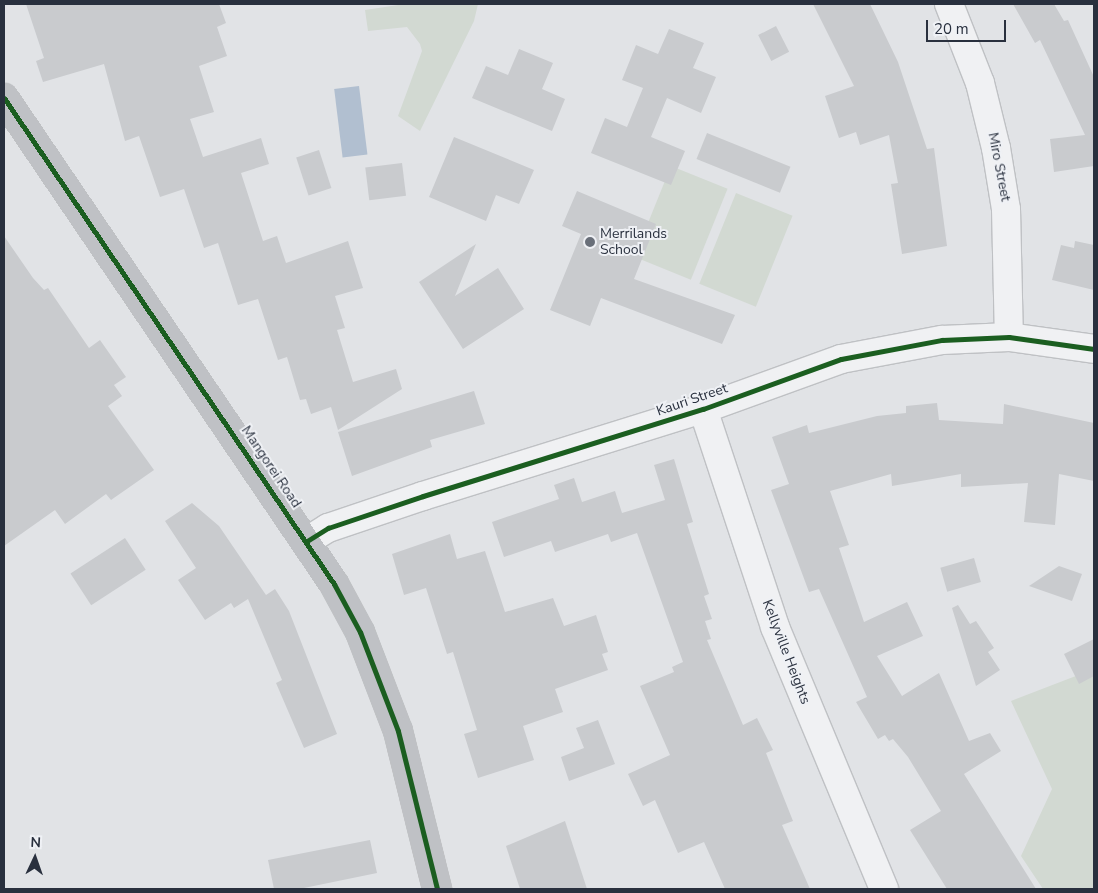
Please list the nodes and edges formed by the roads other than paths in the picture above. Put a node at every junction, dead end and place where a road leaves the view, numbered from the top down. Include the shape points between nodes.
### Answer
1 (949, 4) edge
2 (4, 98) edge
3 (1009, 337) junction
4 (1094, 349) edge
5 (703, 409) junction
6 (307, 541) junction
7 (437, 889) edge
8 (884, 889) edge

1 - 3 street, Miro Street via 980,83 996,148 1006,209
2 - 6 main road, Mangorei Road
3 - 4 street, Kauri Street
3 - 5 street, Kauri Street via 879,350 841,359
5 - 6 street, Kauri Street via 423,496 328,528
5 - 8 street, Kellyville Heights via 774,627
6 - 7 main road, Mangorei Road via 360,632 398,731

